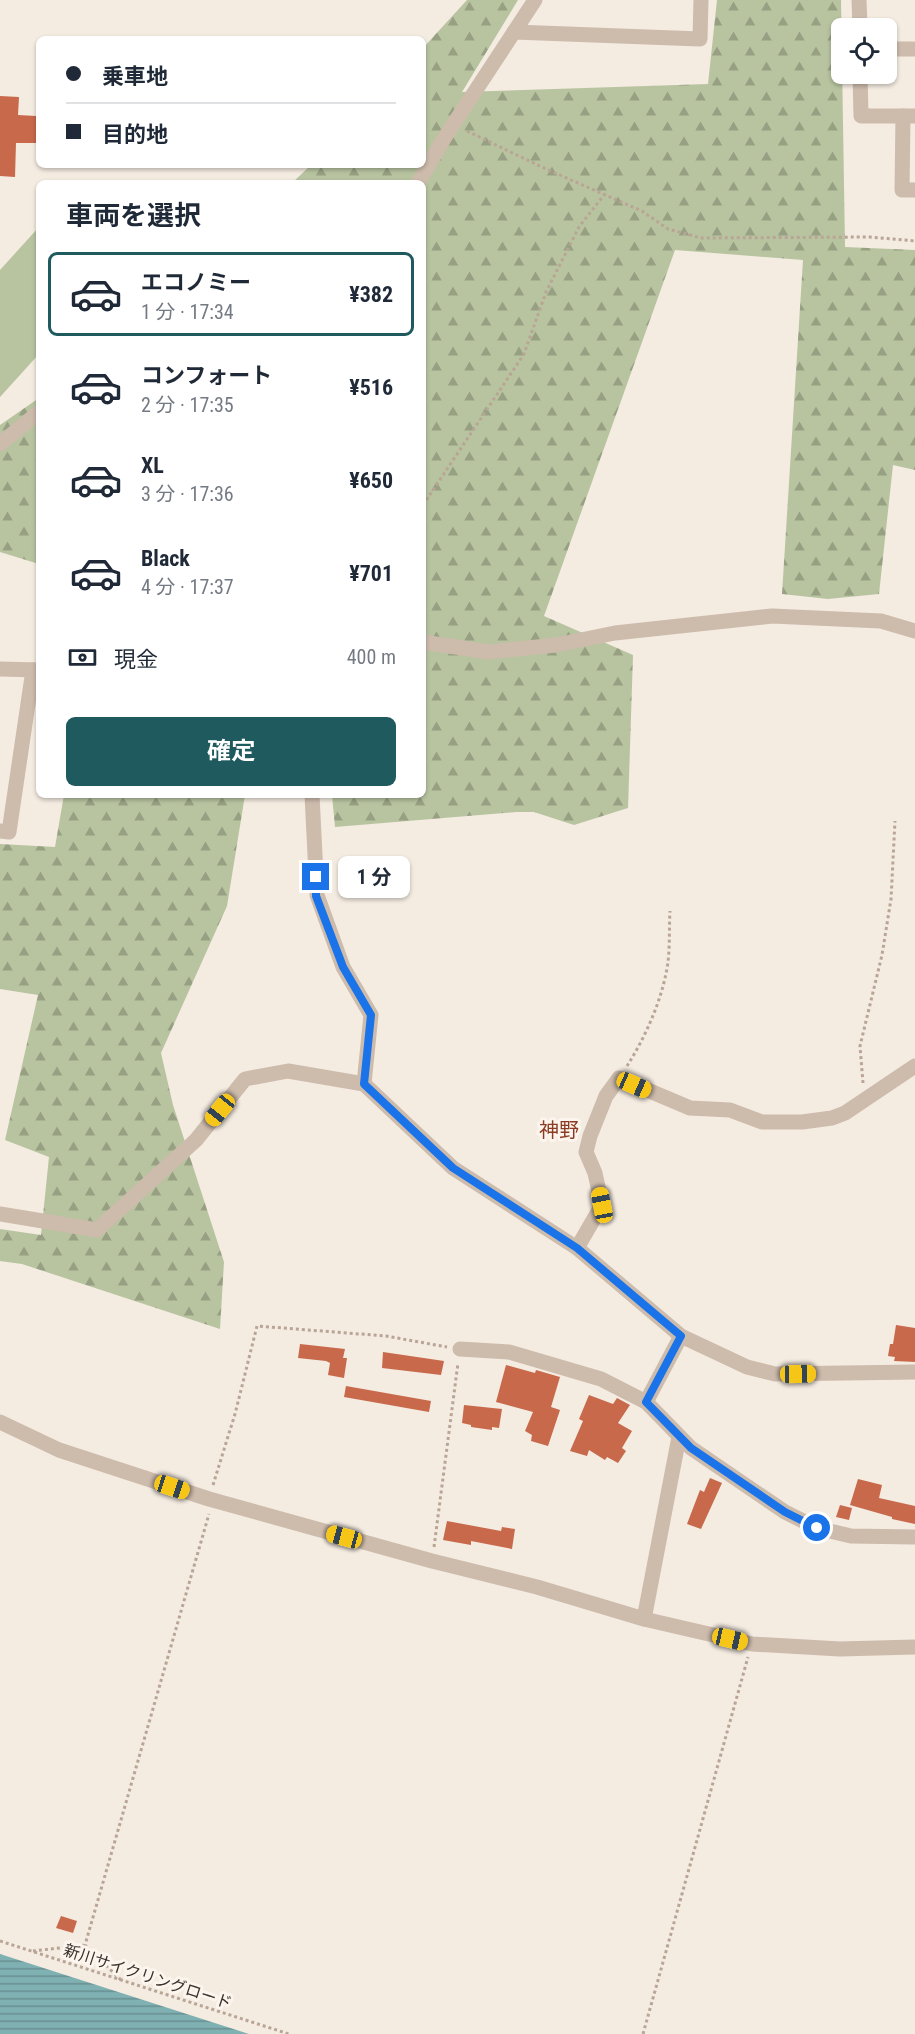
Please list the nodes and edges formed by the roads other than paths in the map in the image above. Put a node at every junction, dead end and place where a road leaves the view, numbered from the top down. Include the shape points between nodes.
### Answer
1 (535, 0) edge
2 (701, 0) edge
3 (859, 0) edge
4 (860, 18) edge
5 (514, 32) junction
6 (897, 49) edge
7 (915, 49) edge
8 (860, 84) edge
9 (909, 116) edge
10 (420, 180) edge
11 (915, 190) edge
12 (36, 414) edge
13 (0, 444) edge
14 (915, 631) edge
15 (426, 642) edge
16 (0, 669) edge
17 (36, 670) edge
18 (312, 798) edge
19 (0, 831) edge
20 (915, 1066) edge
21 (364, 1084) junction
22 (0, 1214) edge
23 (577, 1248) junction
24 (681, 1336) junction
25 (460, 1349) road end
26 (915, 1372) edge
27 (646, 1402) junction
28 (0, 1422) edge
29 (680, 1437) junction
30 (915, 1537) edge
31 (644, 1619) junction
32 (915, 1647) edge

1 - 5 street
2 - 5 street via 700,39
3 - 4 street
5 - 10 street
6 - 7 street
8 - 9 street via 861,116
9 - 11 street via 902,190
12 - 13 street
14 - 15 street via 881,621 772,616 489,652
16 - 17 street
17 - 19 street via 9,832
18 - 21 street via 316,896 343,967 371,1015
20 - 23 street via 844,1113 802,1122 762,1122 730,1110 690,1108 620,1078 606,1096 590,1136 586,1152 602,1205
21 - 22 street via 288,1071 245,1079 196,1140 97,1230
21 - 23 street via 453,1168
23 - 24 street
24 - 26 street via 747,1367 775,1374
24 - 27 street
25 - 27 street via 509,1352 601,1379
27 - 29 street
28 - 31 street via 59,1450 211,1500
29 - 30 street via 759,1495 817,1528 851,1536
29 - 31 street
31 - 32 street via 752,1644 840,1649

